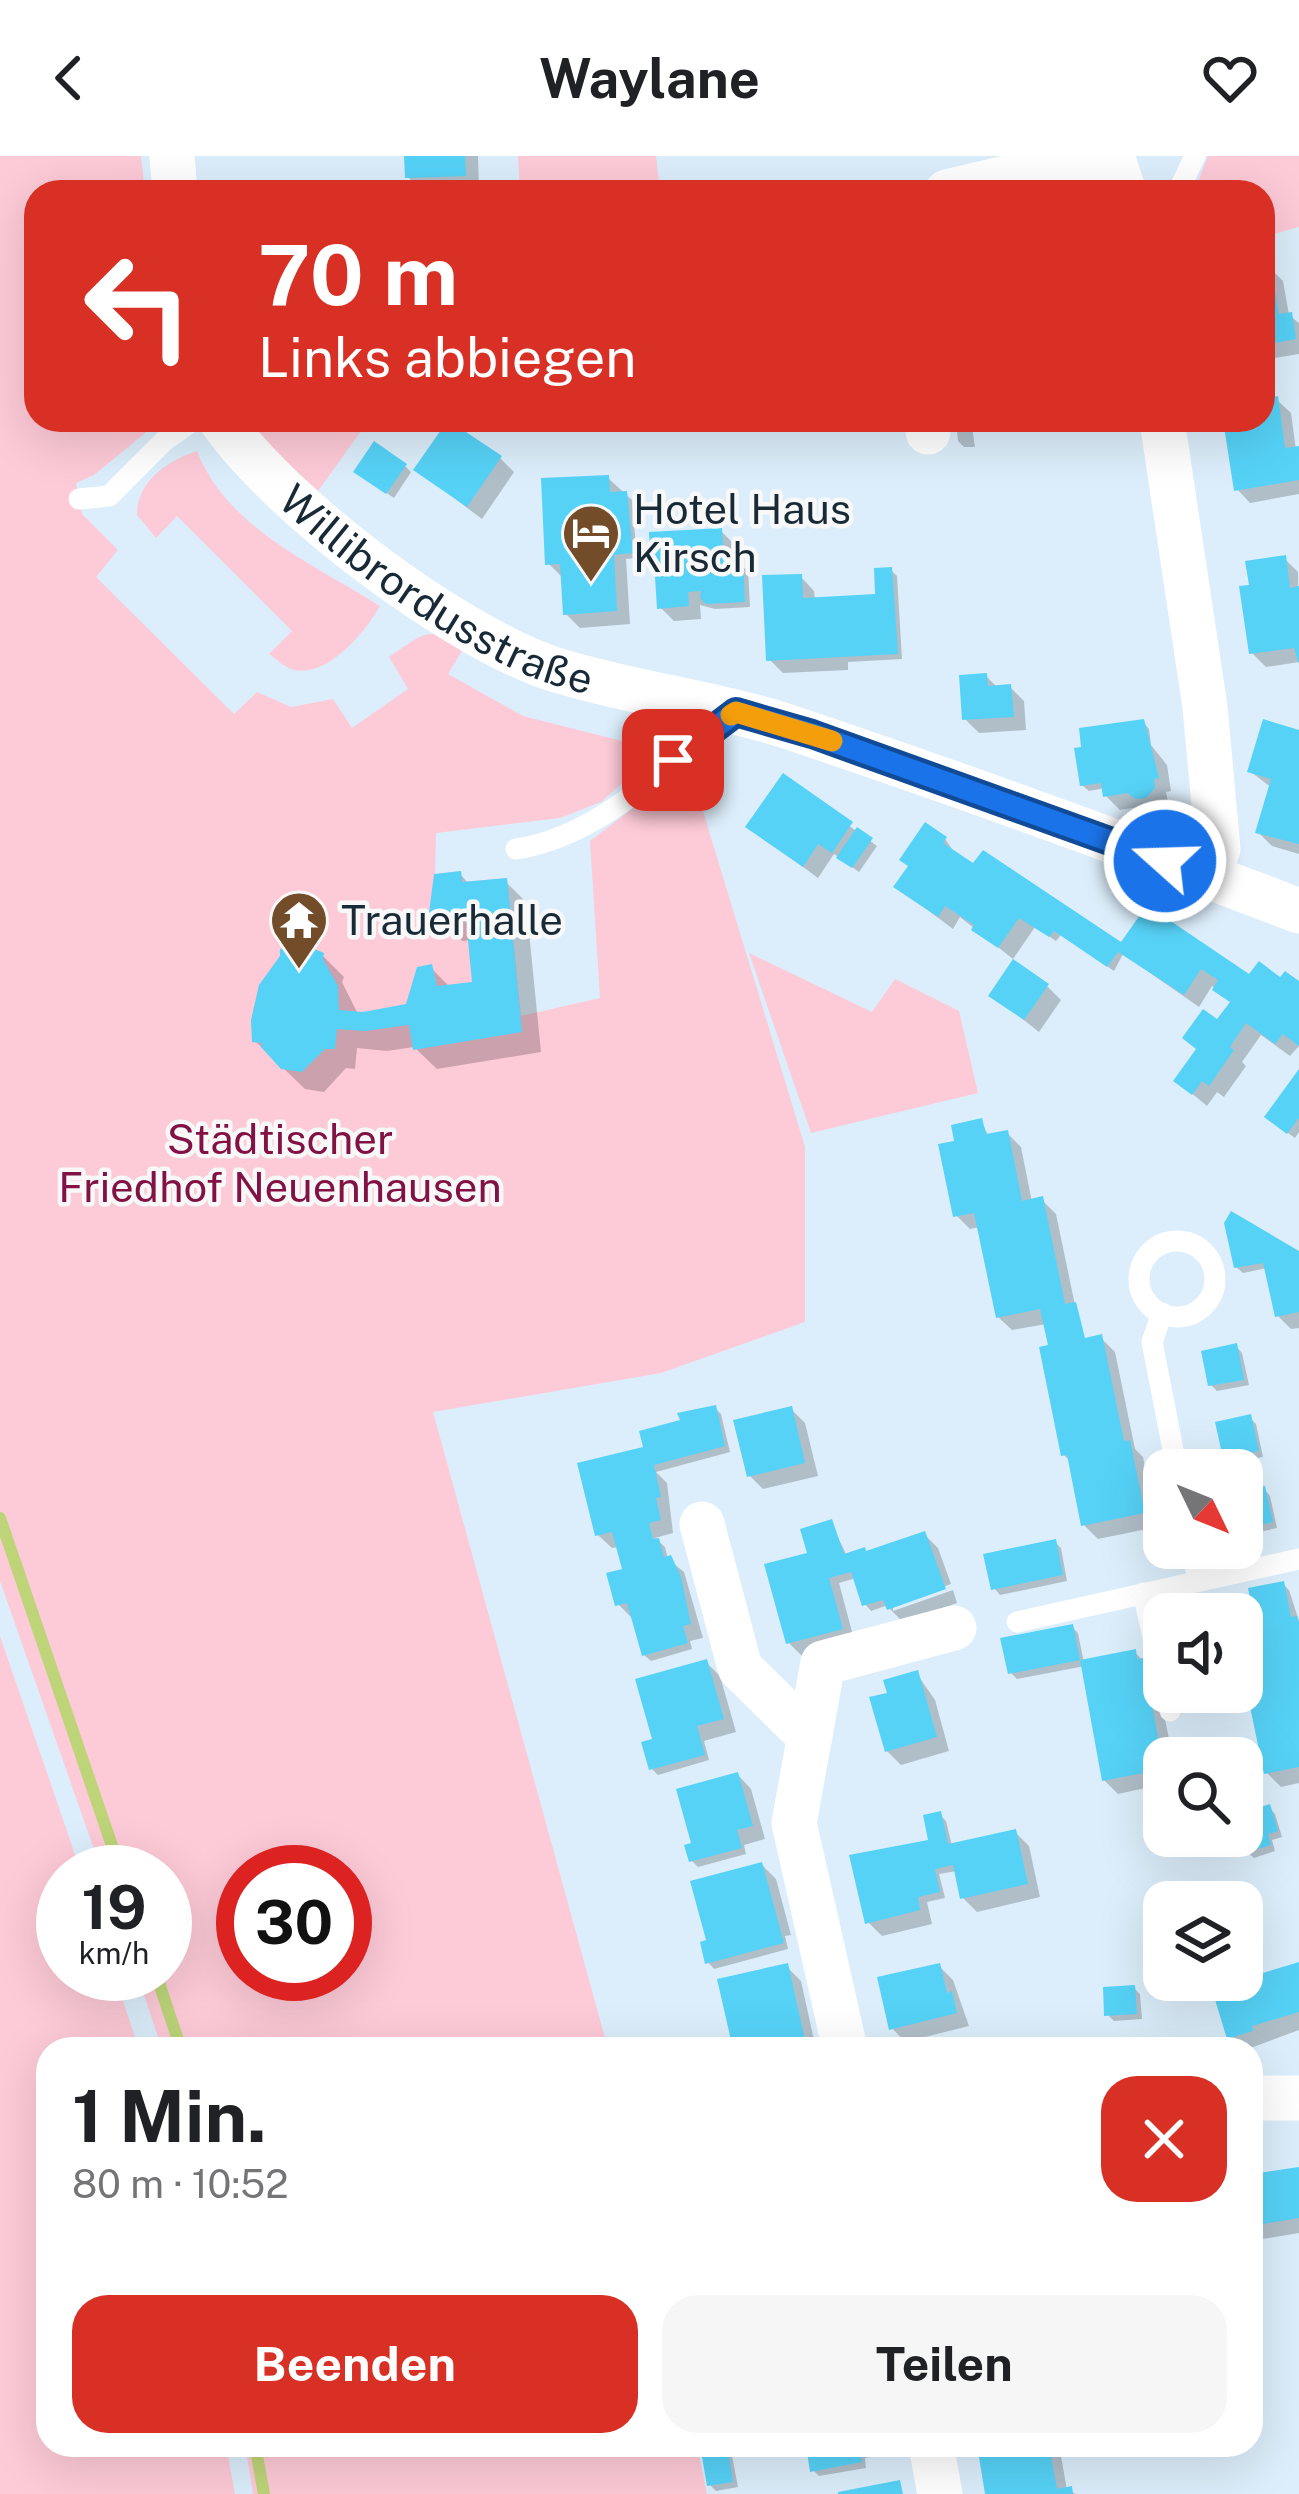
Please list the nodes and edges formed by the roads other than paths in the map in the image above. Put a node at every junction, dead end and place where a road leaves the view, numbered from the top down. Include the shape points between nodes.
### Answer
1 (1099, 156) edge
2 (997, 180) edge
3 (177, 432) edge
4 (230, 432) edge
5 (1164, 432) edge
6 (79, 499) dead end
7 (736, 712) junction
8 (516, 849) dead end
9 (1208, 876) junction
10 (1299, 911) edge
11 (1162, 1313) dead end
12 (1173, 1449) edge
13 (702, 1524) dead end
14 (1299, 1559) edge
15 (1196, 1569) edge
16 (1198, 1580) junction
17 (1143, 1593) joint
18 (1017, 1622) dead end
19 (954, 1628) dead end
20 (810, 1736) junction
21 (842, 2037) edge
22 (933, 2457) edge
23 (940, 2494) edge

1 - 2 street
3 - 6 lane via 110,496
4 - 7 street, Willibrordusstraße via 309,514 518,656
5 - 9 street via 1207,731 1218,849
7 - 8 lane via 592,822
7 - 9 street, Willibrordusstraße
9 - 10 street, Willibrordusstraße
11 - 12 lane via 1152,1342
13 - 20 street via 740,1668
14 - 16 lane
15 - 16 lane
16 - 17 lane
17 - 18 lane
19 - 20 street via 823,1664
20 - 21 street via 794,1823
22 - 23 street

